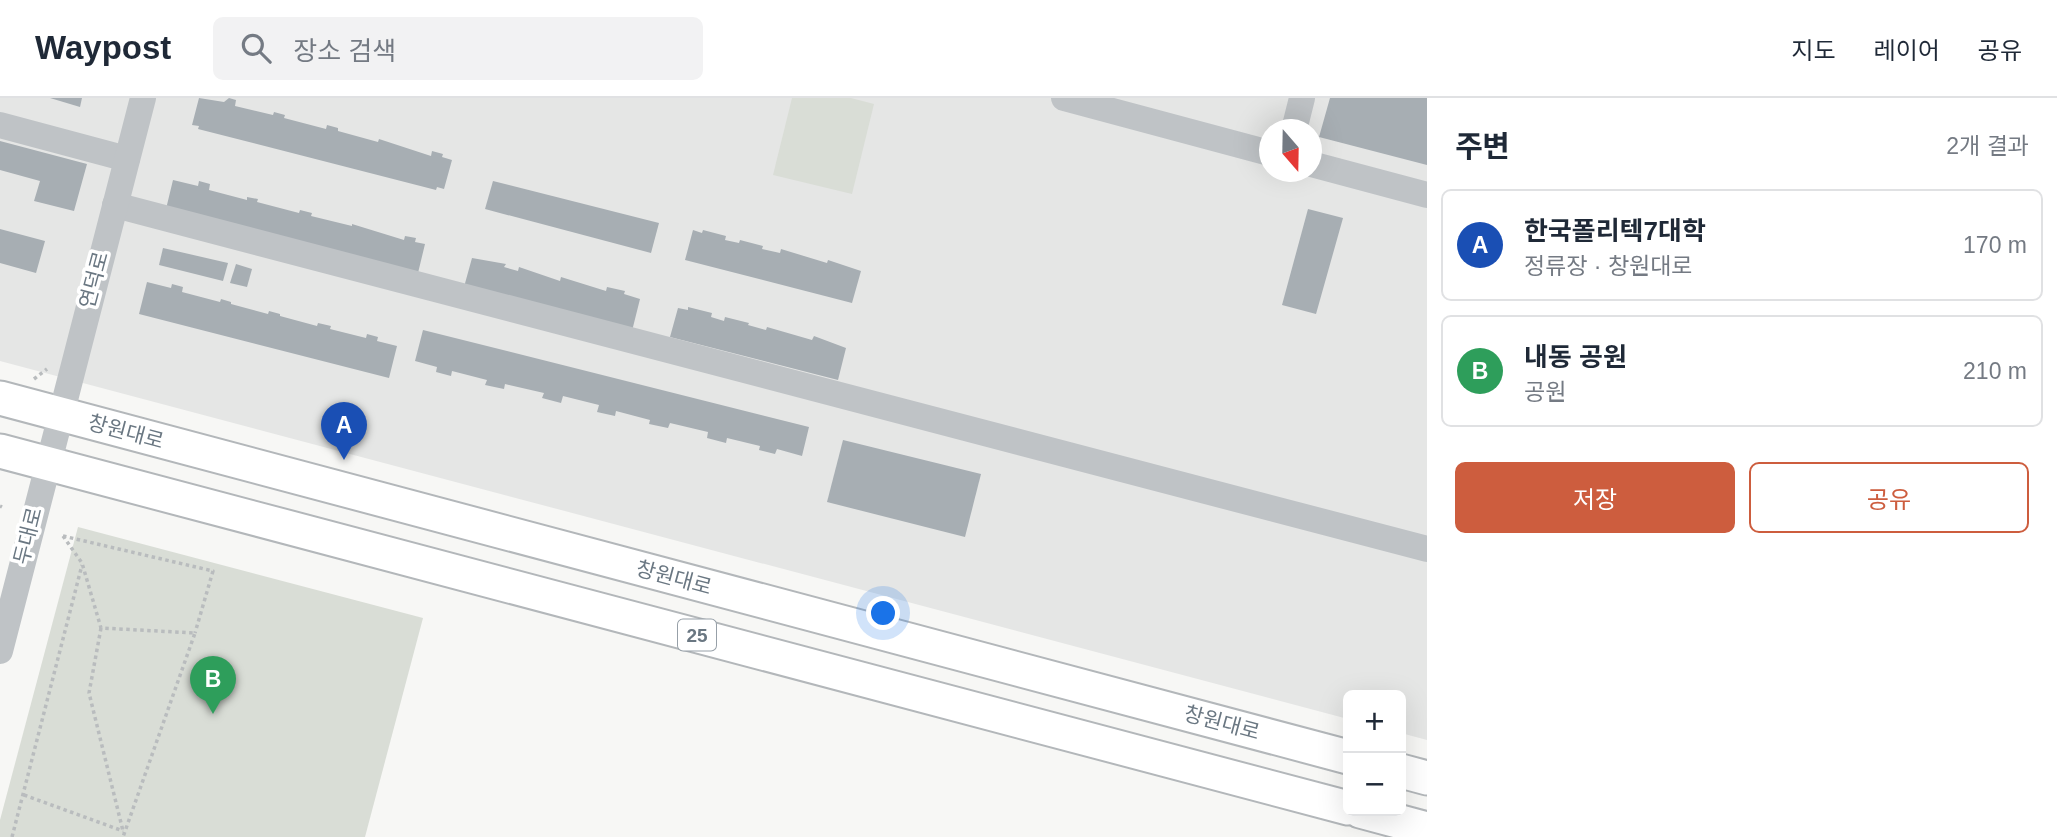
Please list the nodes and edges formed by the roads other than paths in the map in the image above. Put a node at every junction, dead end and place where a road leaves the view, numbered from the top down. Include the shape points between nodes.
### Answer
1 (143, 98) edge
2 (1064, 98) edge
3 (1302, 98) edge
4 (1297, 119) edge
5 (0, 125) edge
6 (1259, 150) edge
7 (127, 159) junction
8 (1322, 167) edge
9 (1427, 195) edge
10 (115, 205) junction
11 (0, 398) edge
12 (59, 414) junction
13 (0, 450) edge
14 (46, 462) junction
15 (1427, 549) edge
16 (0, 651) edge
17 (1343, 756) edge
18 (1406, 772) edge
19 (1427, 778) edge
20 (1343, 807) edge
21 (1379, 816) edge
22 (1427, 829) edge

1 - 7 street, 연덕로
2 - 6 street
3 - 4 street
5 - 7 street
7 - 10 street, 연덕로
8 - 9 street
10 - 12 street, 연덕로
10 - 15 street
11 - 12 main road, 창원대로 / 25
12 - 14 street, 연덕로
12 - 17 main road, 창원대로 / 25
13 - 14 main road, 25
14 - 16 street, 두대로
14 - 20 main road, 25
18 - 19 main road
21 - 22 main road

